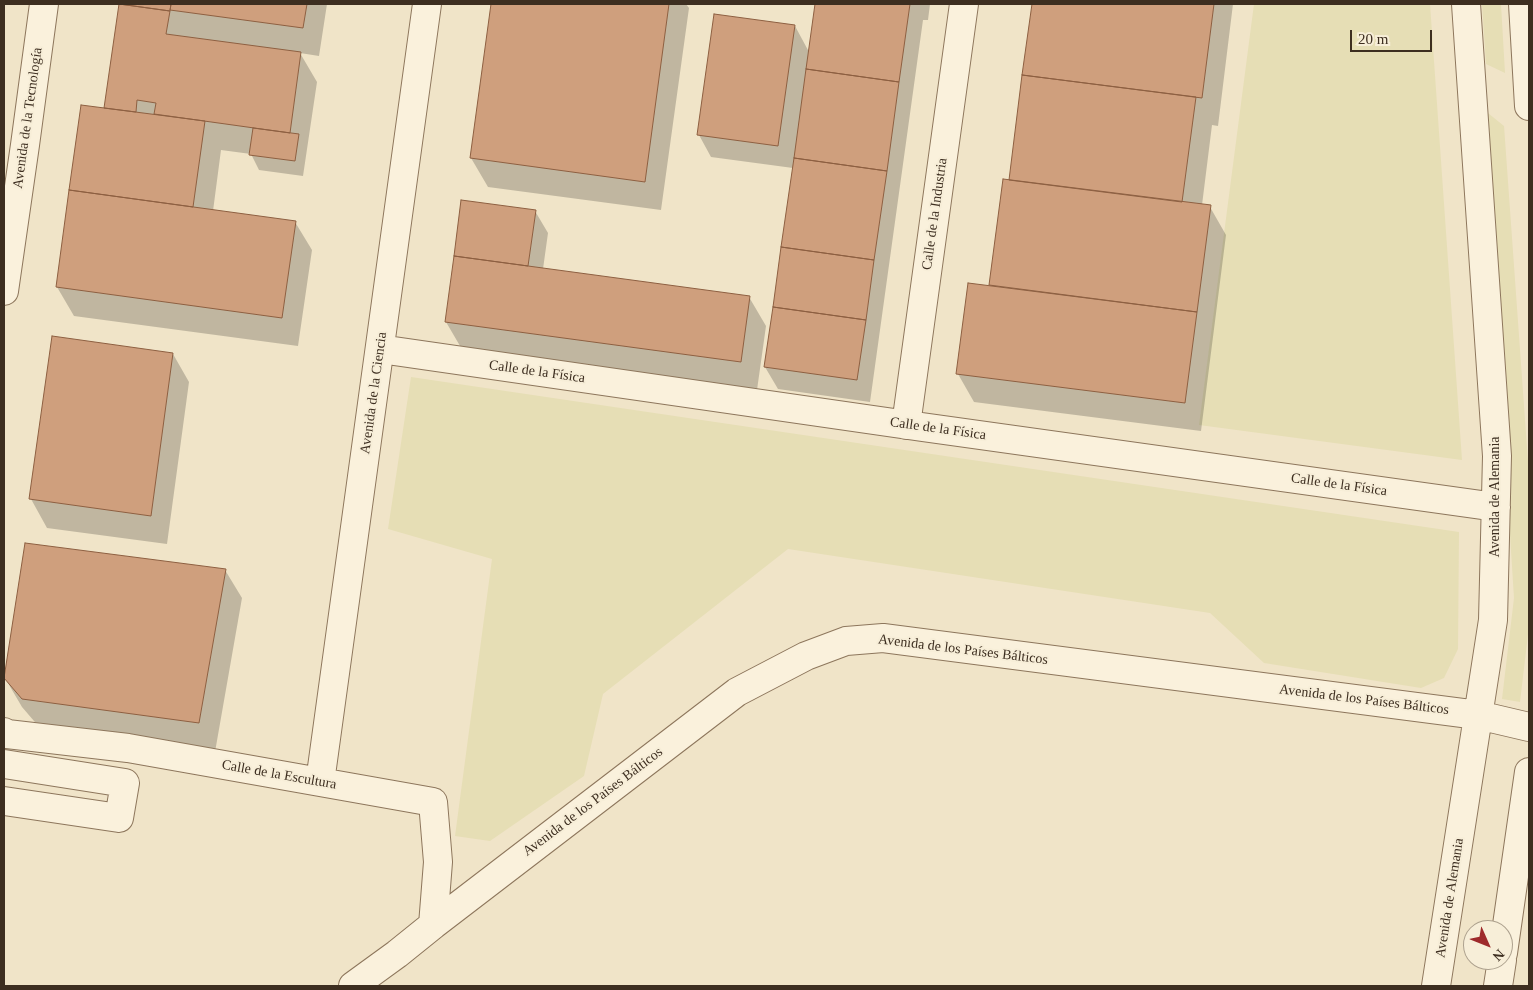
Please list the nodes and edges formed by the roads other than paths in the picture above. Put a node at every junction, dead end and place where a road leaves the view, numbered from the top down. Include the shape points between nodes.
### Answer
1 (44, 4) edge
2 (428, 4) edge
3 (964, 4) edge
4 (1466, 4) edge
5 (1522, 4) edge
6 (1529, 106) edge
7 (15, 144) edge
8 (4, 291) edge
9 (380, 349) junction
10 (906, 425) junction
11 (1496, 507) junction
12 (1478, 715) junction
13 (1529, 727) edge
14 (4, 732) edge
15 (4, 764) edge
16 (1529, 772) edge
17 (320, 782) junction
18 (4, 801) edge
19 (1508, 920) edge
20 (433, 925) junction
21 (1500, 970) edge
22 (353, 986) edge
23 (1436, 986) edge
24 (1498, 986) edge

1 - 7 street, Avenida de la Tecnología
2 - 9 street, Avenida de la Ciencia
3 - 10 street, Calle de la Industria
4 - 11 street, Avenida de Alemania via 1497,456
5 - 6 street
7 - 8 street, Avenida de la Tecnología
9 - 10 street, Calle de la Física
9 - 17 street, Avenida de la Ciencia
10 - 11 street, Calle de la Física
11 - 12 street, Avenida de Alemania via 1493,620
12 - 13 street, Avenida de los Países Bálticos
12 - 20 street, Avenida de los Países Bálticos via 884,638 846,641 806,656 737,692
12 - 23 street, Avenida de Alemania
14 - 17 street, Calle de la Escultura via 128,748
15 - 18 street via 125,783 119,818
16 - 19 street
17 - 20 street, Calle de la Escultura via 433,802 438,862
20 - 22 street, Avenida de los Países Bálticos
21 - 24 street

